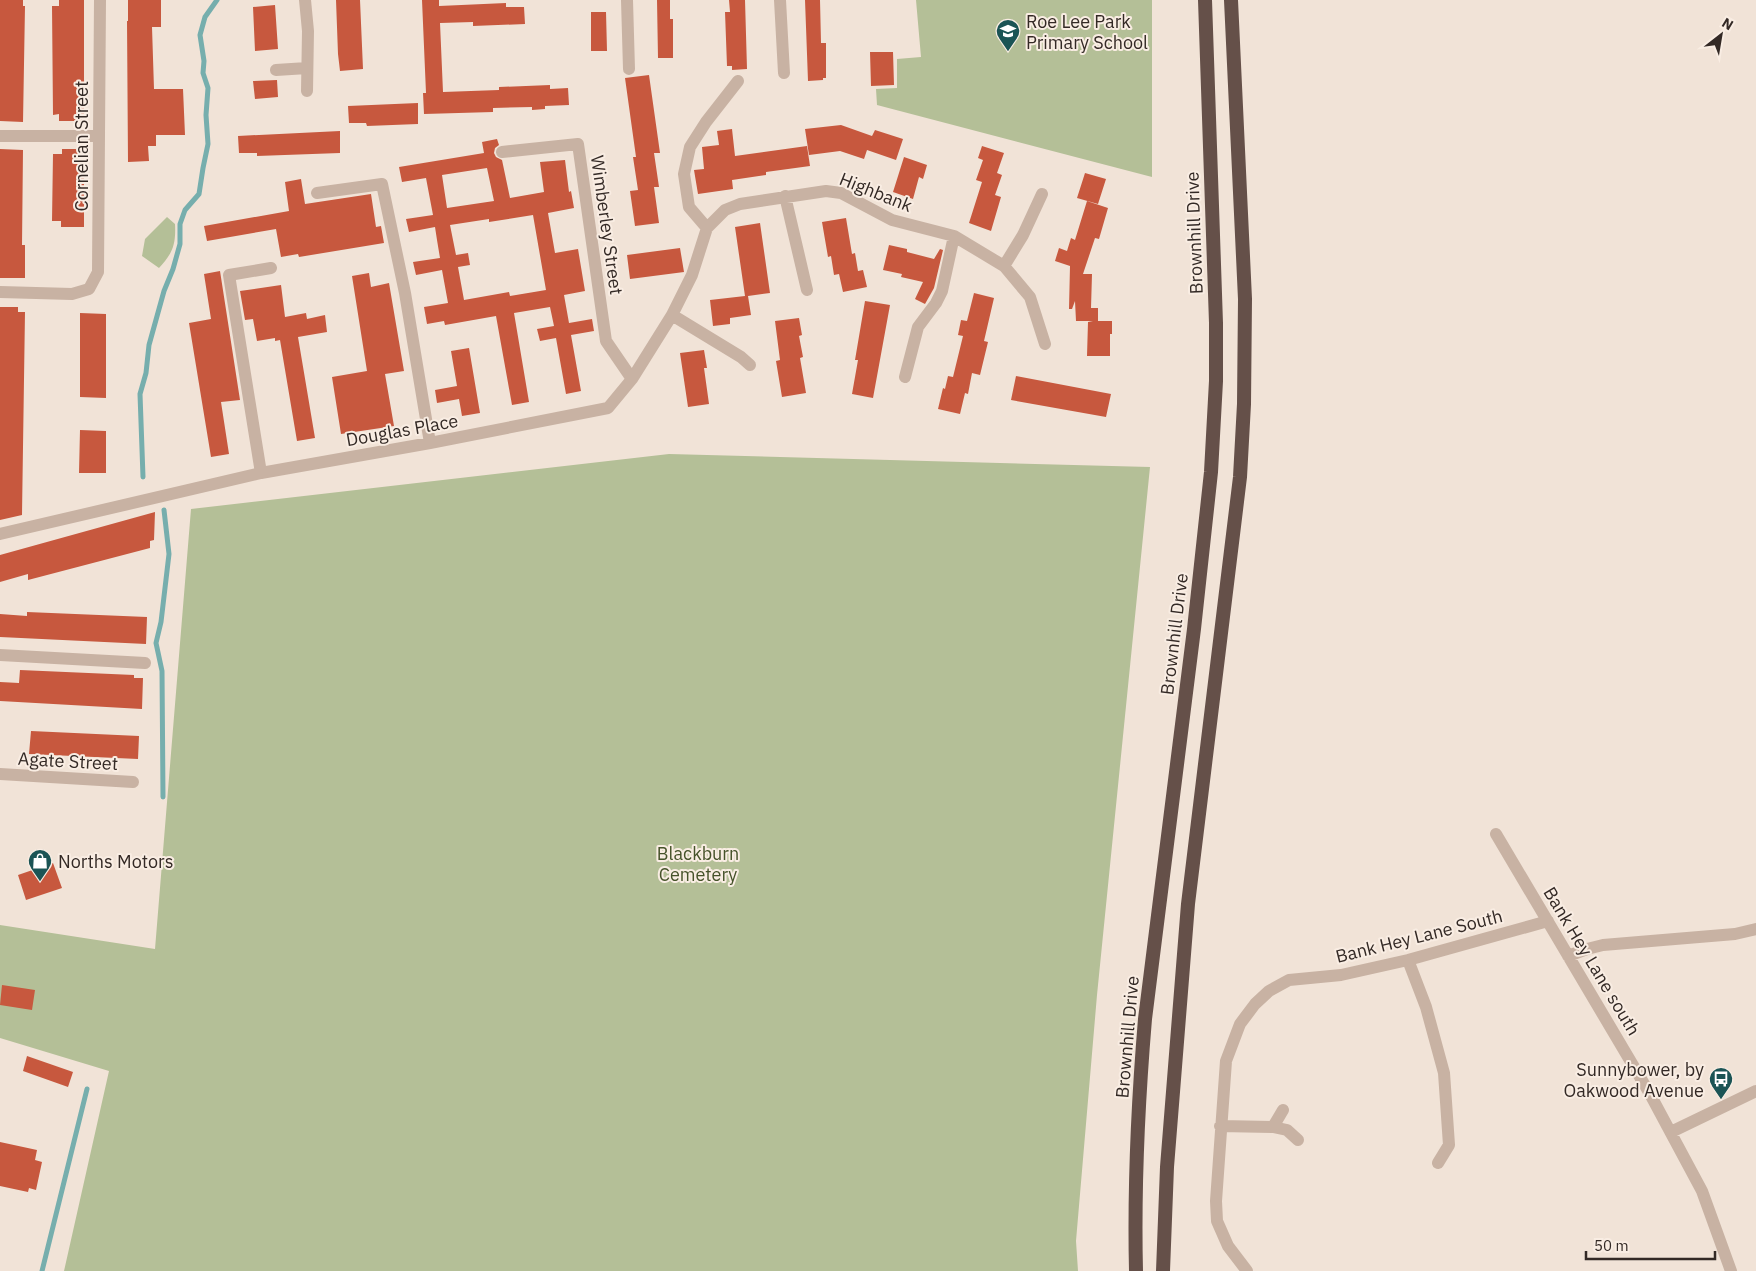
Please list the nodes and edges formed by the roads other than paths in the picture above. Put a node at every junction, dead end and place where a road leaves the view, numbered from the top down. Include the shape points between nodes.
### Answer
1 (100, 0) edge
2 (305, 0) edge
3 (627, 0) edge
4 (780, 0) edge
5 (1205, 0) edge
6 (1230, 0) edge
7 (307, 68) junction
8 (629, 69) dead end
9 (276, 70) dead end
10 (784, 73) dead end
11 (738, 81) dead end
12 (307, 91) dead end
13 (0, 136) edge
14 (98, 136) junction
15 (502, 152) dead end
16 (317, 193) dead end
17 (1042, 194) dead end
18 (785, 196) junction
19 (707, 228) junction
20 (954, 236) junction
21 (1004, 266) junction
22 (271, 268) dead end
23 (807, 290) dead end
24 (0, 292) edge
25 (672, 315) junction
26 (1045, 344) dead end
27 (750, 365) dead end
28 (906, 377) dead end
29 (632, 379) junction
30 (430, 443) junction
31 (261, 473) junction
32 (0, 534) edge
33 (0, 654) edge
34 (145, 662) dead end
35 (0, 774) edge
36 (133, 782) dead end
37 (1496, 834) dead end
38 (1548, 921) junction
39 (1756, 929) edge
40 (1568, 956) junction
41 (1408, 960) junction
42 (1756, 1091) edge
43 (1283, 1110) dead end
44 (1220, 1126) junction
45 (1273, 1127) junction
46 (1671, 1132) junction
47 (1298, 1140) dead end
48 (1438, 1163) dead end
49 (1136, 1271) edge
50 (1163, 1271) edge
51 (1247, 1271) edge
52 (1731, 1271) edge

1 - 14 street, Cornelian Street
2 - 7 street
3 - 8 street
4 - 10 street
5 - 49 highway, Brownhill Drive via 1216,323 1215,399 1211,472 1195,619 1142,1058
6 - 50 highway via 1245,299 1244,404 1240,477 1188,904 1167,1167
7 - 9 street
7 - 12 street
11 - 19 street via 690,147 684,174 689,208
13 - 14 street
14 - 24 street, Cornelian Street via 98,272 89,289 72,294
15 - 29 street, Wimberley Street via 578,144 606,342
16 - 30 street via 382,184 405,293
17 - 21 street
18 - 19 street, Highbank via 725,210
18 - 20 street, Highbank via 826,191 841,193 892,220
18 - 23 street
19 - 25 street, Douglas Place via 692,275
20 - 21 street, Highbank
20 - 28 street via 942,291 918,327
21 - 26 street, Highbank via 1030,297
22 - 31 street via 229,275
25 - 27 street
25 - 29 street, Douglas Place
29 - 30 street, Douglas Place via 608,408
30 - 31 street, Douglas Place
31 - 32 street, Douglas Place
33 - 34 street
35 - 36 street, Agate Street
37 - 38 street, Bank Hey Lane south
38 - 40 street, Bank Hey Lane south
38 - 41 street, Bank Hey Lane South
39 - 40 street via 1735,934 1603,945
40 - 46 street, Bank Hey Lane south
41 - 44 street, Bank Hey Lane South via 1341,975 1289,980 1269,991 1240,1024 1231,1046 1226,1061
41 - 48 street via 1426,1007 1444,1073 1448,1145
42 - 46 street
43 - 45 street
44 - 45 street
44 - 51 street, Bank Hey Lane South via 1217,1221 1228,1246
45 - 47 street via 1287,1130
46 - 52 street, Bank Hey Lane south via 1702,1191

